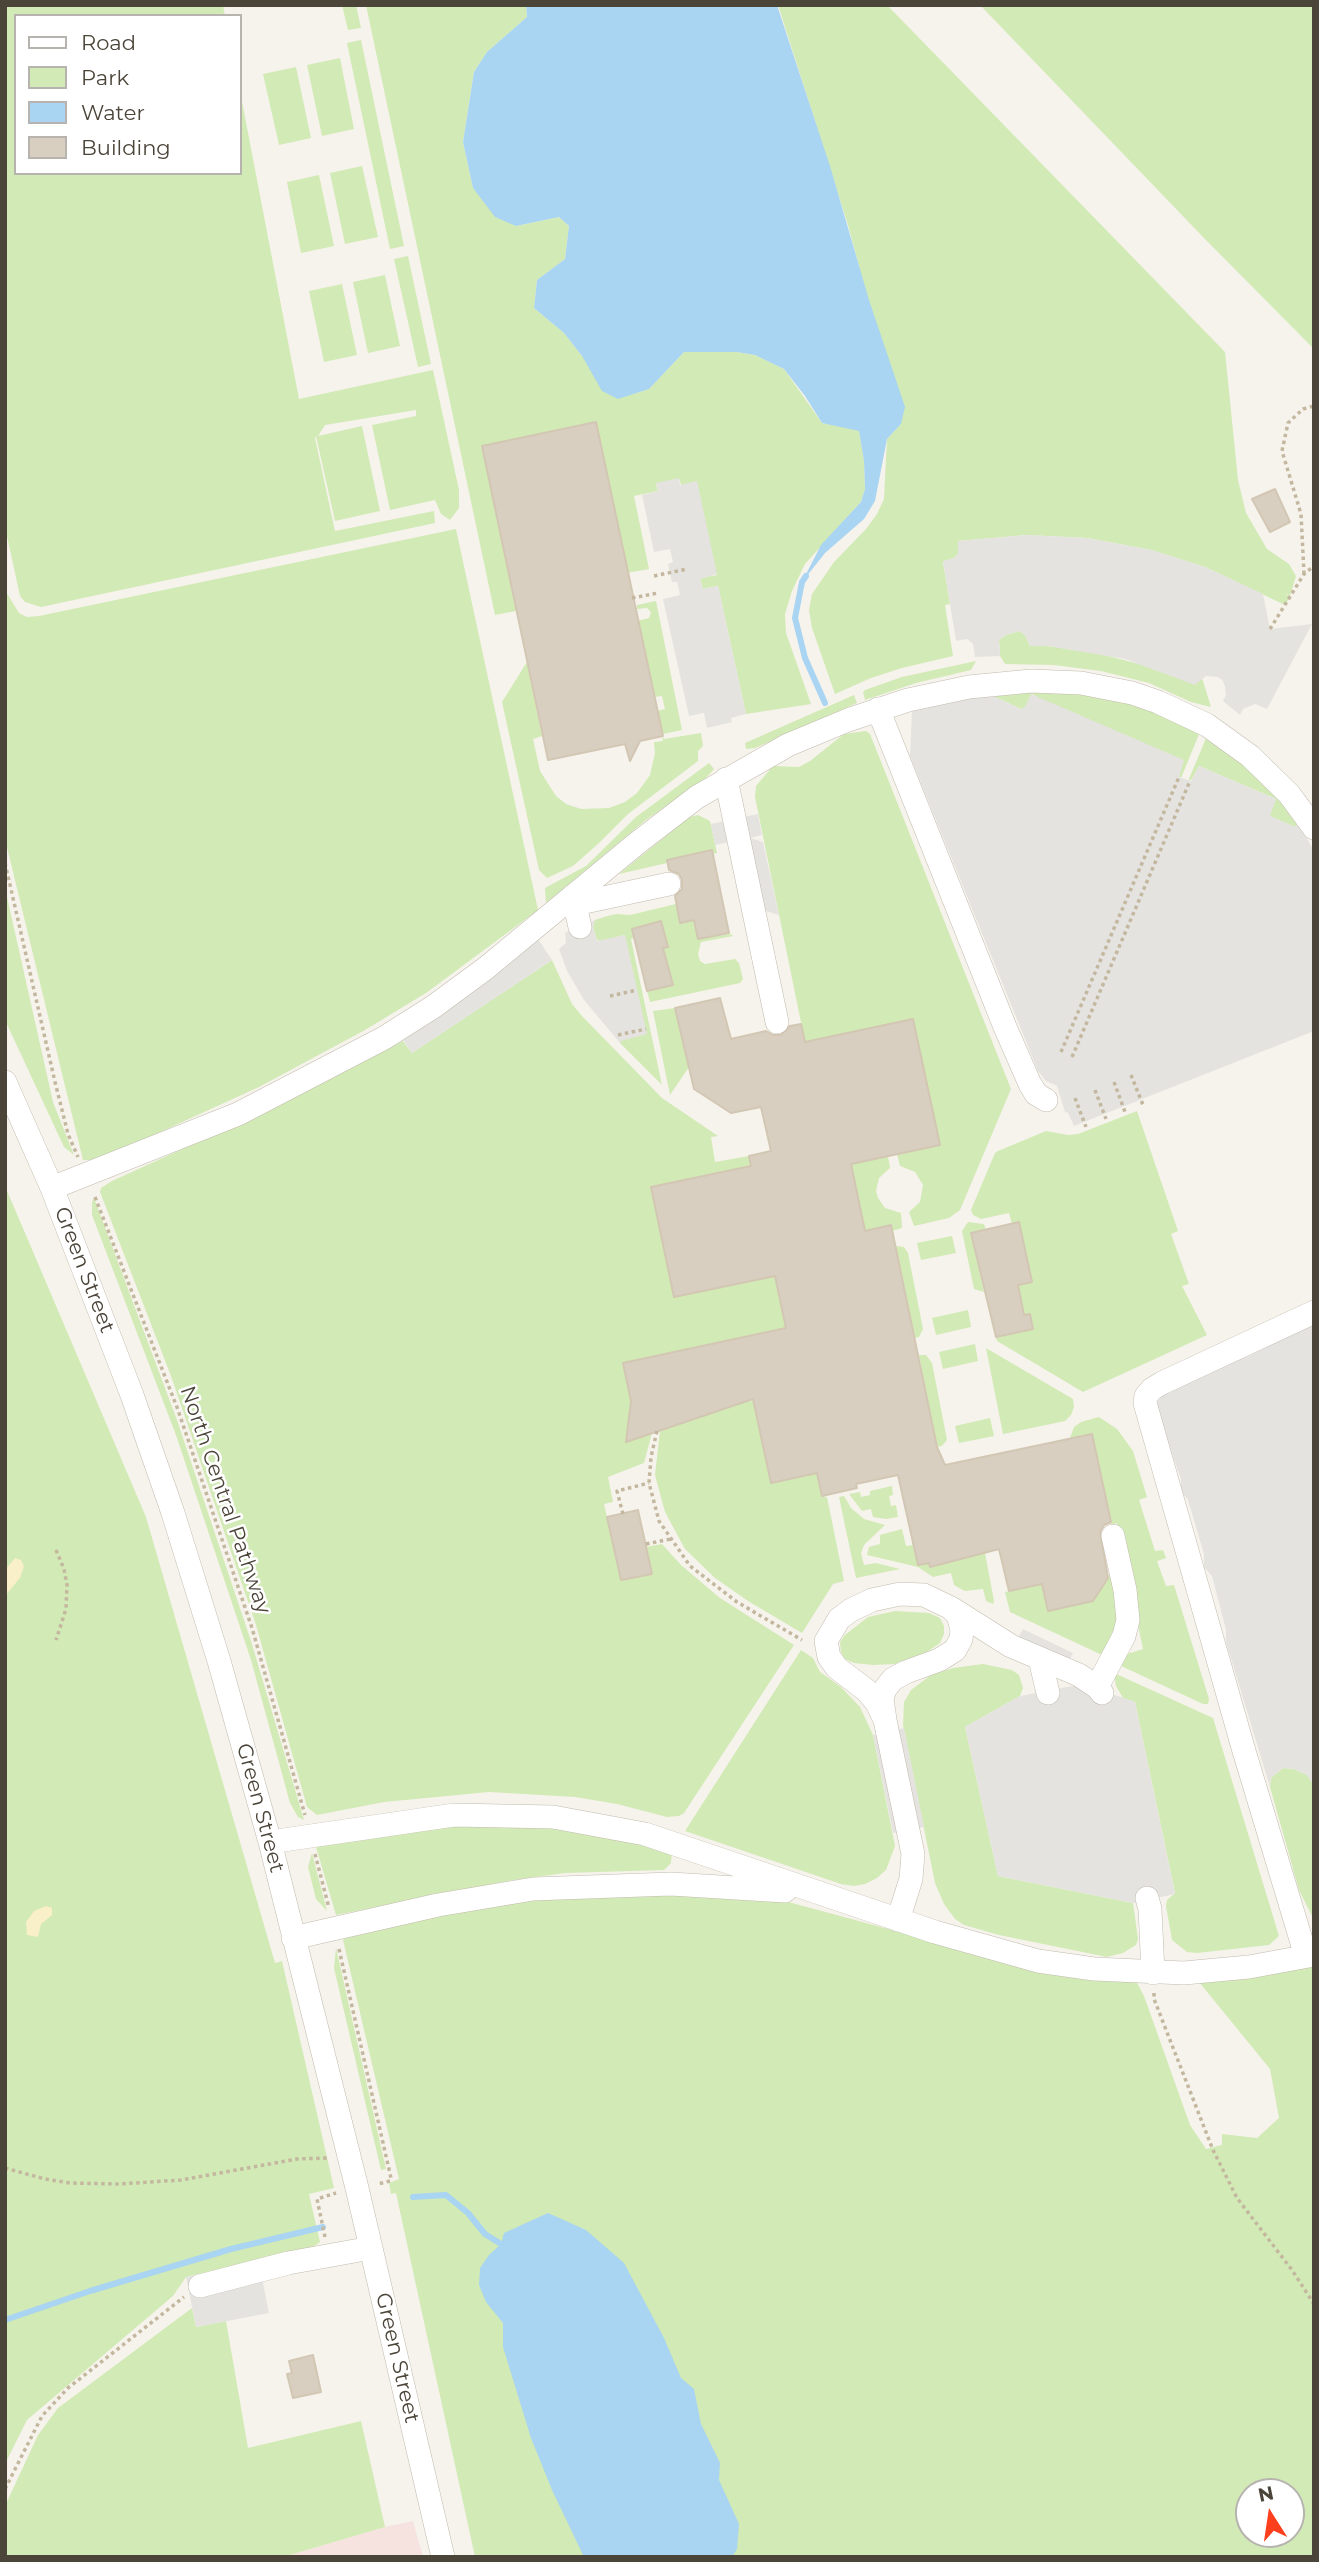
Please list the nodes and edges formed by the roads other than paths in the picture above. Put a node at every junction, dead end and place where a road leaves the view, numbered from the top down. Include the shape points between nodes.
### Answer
1 (878, 709) junction
2 (726, 779) junction
3 (1314, 828) edge
4 (669, 884) dead end
5 (576, 909) junction
6 (777, 1022) dead end
7 (5, 1082) edge
8 (1046, 1100) dead end
9 (52, 1188) junction
10 (1314, 1311) edge
11 (1113, 1536) dead end
12 (951, 1608) junction
13 (1011, 1646) junction
14 (955, 1650) junction
15 (1040, 1659) junction
16 (837, 1668) junction
17 (906, 1672) junction
18 (1048, 1693) dead end
19 (885, 1720) junction
20 (270, 1842) junction
21 (835, 1898) junction
22 (1147, 1898) dead end
23 (898, 1920) junction
24 (293, 1938) junction
25 (1310, 1955) edge
26 (1153, 1973) junction
27 (371, 2248) junction
28 (200, 2286) road end
29 (443, 2557) edge

1 - 2 street via 798,741
1 - 3 street via 1000,682 1081,683 1132,693 1183,712 1229,740 1270,774
1 - 8 street via 1025,1073 1036,1094
2 - 5 street via 667,820
2 - 6 street
4 - 5 street
5 - 9 street via 384,1038 238,1114
7 - 9 street, Green Street
9 - 20 street, Green Street via 173,1513
10 - 25 street via 1163,1383 1152,1389 1144,1403 1244,1751
11 - 15 street via 1128,1619 1100,1690 1079,1675
12 - 13 street
12 - 14 street via 962,1630
12 - 16 street via 924,1595 900,1594 851,1610 826,1641 828,1657
13 - 14 street via 980,1642
13 - 15 street
14 - 17 street
15 - 18 street
16 - 17 street via 851,1675 879,1678
16 - 19 street via 866,1690
17 - 19 street via 885,1689
19 - 23 street via 913,1854 911,1879
20 - 21 street via 454,1815 554,1816 645,1834
20 - 24 street, Green Street
21 - 23 street
21 - 24 street via 700,1884 545,1888 472,1898
22 - 26 street
23 - 26 street via 1038,1961
24 - 27 street, Green Street
25 - 26 street via 1226,1970
27 - 28 street
27 - 29 street, Green Street

